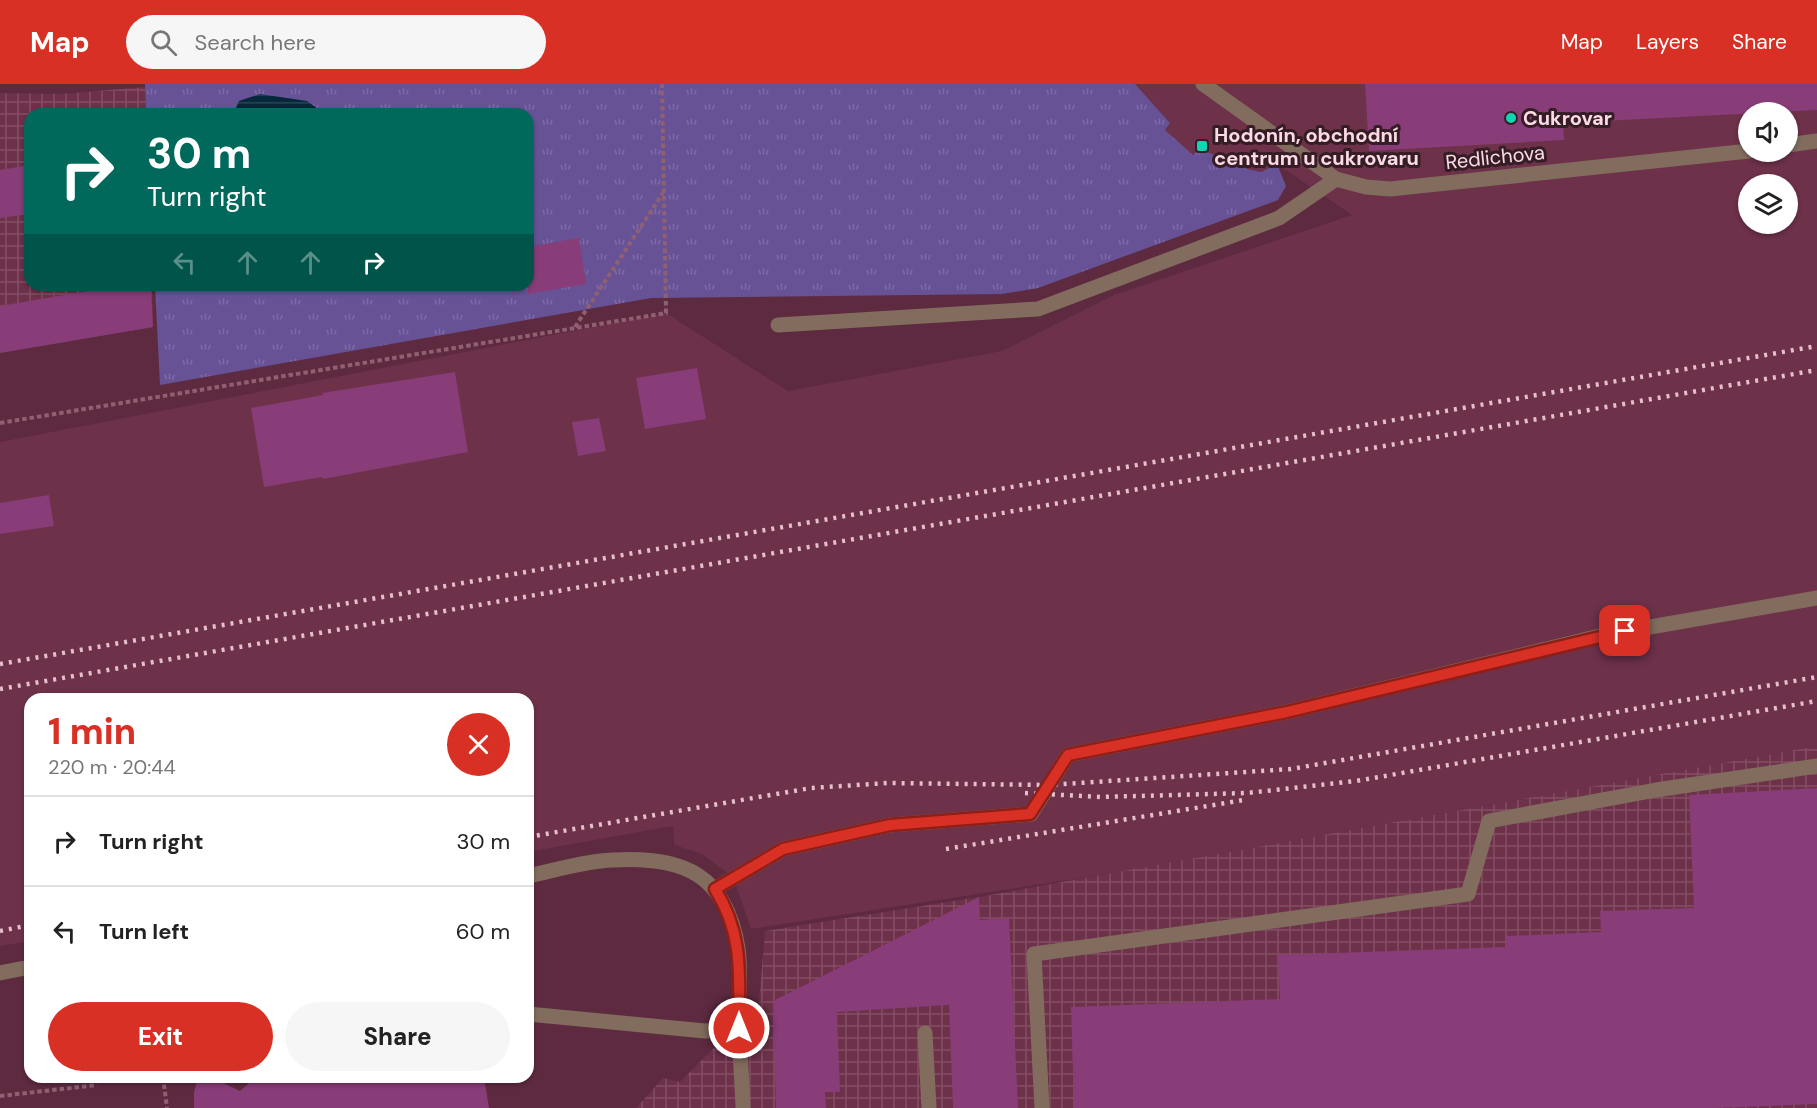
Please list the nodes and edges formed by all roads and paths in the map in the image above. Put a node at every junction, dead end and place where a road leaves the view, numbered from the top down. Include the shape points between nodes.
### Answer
1 (662, 84) edge
2 (1203, 84) edge
3 (1817, 141) edge
4 (1798, 144) edge
5 (1738, 152) edge
6 (1336, 179) junction
7 (664, 192) junction
8 (778, 325) dead end
9 (575, 328) junction
10 (0, 423) edge
11 (1817, 598) edge
12 (1817, 766) edge
13 (534, 875) edge
14 (715, 889) junction
15 (24, 968) edge
16 (0, 973) edge
17 (534, 1015) edge
18 (739, 1028) junction
19 (925, 1033) dead end
20 (165, 1083) edge
21 (97, 1085) dead end
22 (0, 1096) edge
23 (167, 1108) edge
24 (743, 1108) edge
25 (929, 1108) edge
26 (1042, 1108) edge

1 - 7 path
2 - 6 street, Redlichova
3 - 4 street
5 - 6 street, Redlichova via 1390,189
6 - 8 street via 1279,218 1038,309
7 - 9 path
7 - 9 path via 666,313
9 - 10 path
11 - 14 street via 1604,634 1287,712 1068,755 1030,814 890,825 783,849
12 - 26 street via 1489,821 1468,894 1034,954
13 - 14 street via 612,860 657,861 681,867
14 - 18 street via 732,922 738,951
15 - 16 street
17 - 18 street via 705,1031
18 - 24 street
19 - 25 street
20 - 23 path
21 - 22 path

